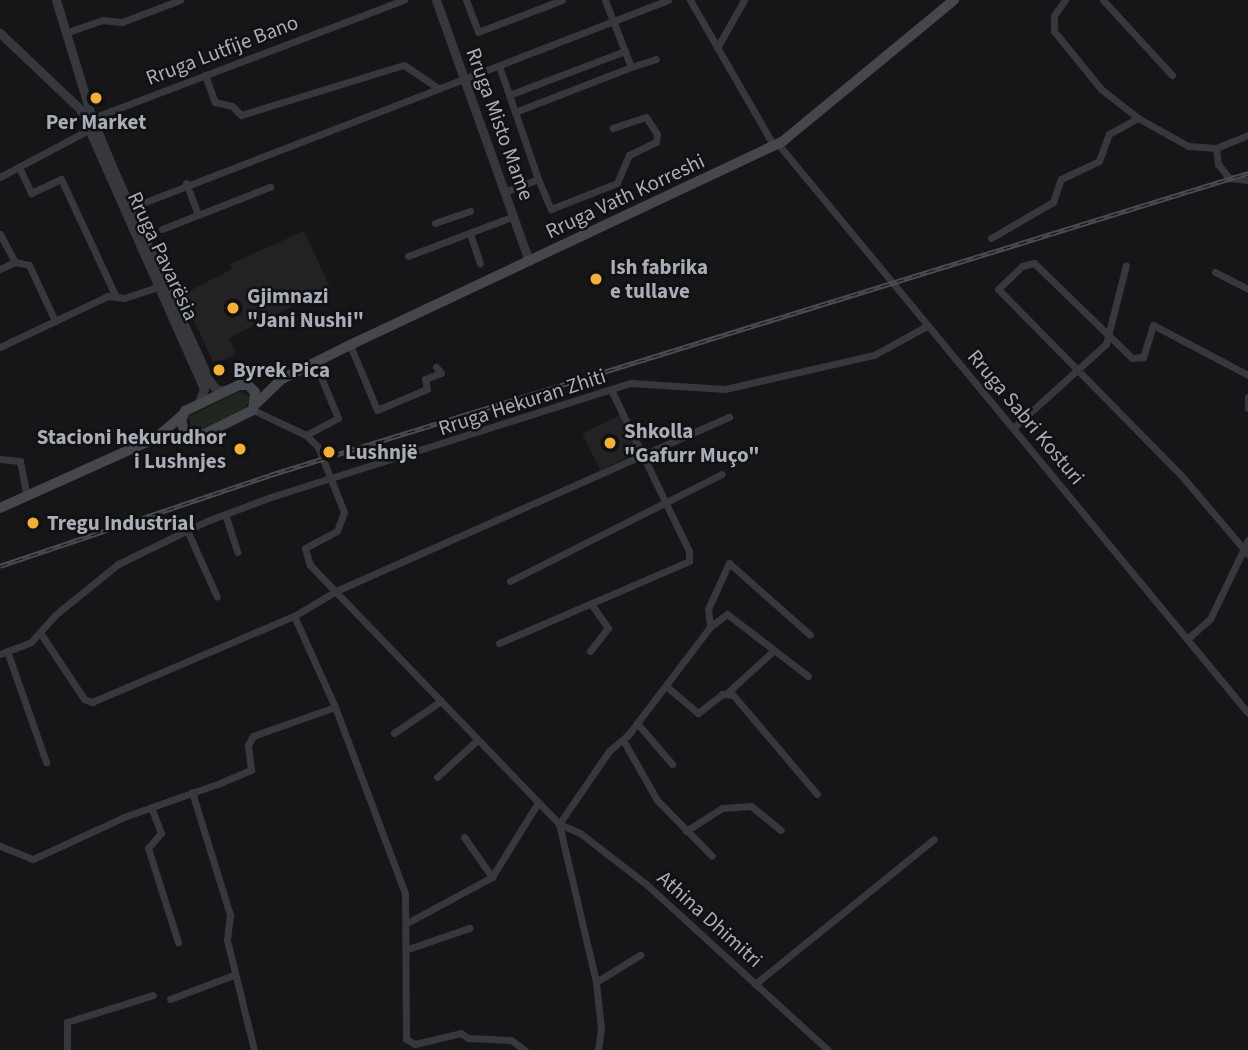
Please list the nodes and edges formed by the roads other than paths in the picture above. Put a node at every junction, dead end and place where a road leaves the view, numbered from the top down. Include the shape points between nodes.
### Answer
1 (56, 0) edge
2 (180, 0) edge
3 (404, 0) edge
4 (436, 0) edge
5 (466, 0) edge
6 (562, 0) edge
7 (605, 0) edge
8 (668, 0) edge
9 (690, 0) edge
10 (744, 0) edge
11 (954, 0) edge
12 (1065, 0) edge
13 (1103, 0) edge
14 (614, 21) junction
15 (0, 33) edge
16 (65, 33) junction
17 (717, 48) junction
18 (625, 51) junction
19 (656, 58) dead end
20 (590, 64) junction
21 (499, 66) junction
22 (631, 67) junction
23 (205, 75) junction
24 (1172, 75) dead end
25 (467, 79) junction
26 (596, 80) junction
27 (439, 89) junction
28 (84, 93) junction
29 (509, 95) junction
30 (75, 102) junction
31 (515, 112) junction
32 (1138, 118) junction
33 (90, 124) junction
34 (613, 128) dead end
35 (1248, 135) edge
36 (776, 145) junction
37 (1216, 148) junction
38 (19, 167) junction
39 (0, 177) edge
40 (538, 179) junction
41 (1248, 180) edge
42 (186, 183) junction
43 (270, 187) dead end
44 (507, 191) junction
45 (130, 208) junction
46 (470, 211) dead end
47 (198, 215) junction
48 (514, 216) junction
49 (435, 223) dead end
50 (162, 229) dead end
51 (0, 233) edge
52 (470, 233) junction
53 (991, 238) dead end
54 (408, 256) dead end
55 (529, 261) junction
56 (15, 262) junction
57 (480, 263) dead end
58 (1126, 265) dead end
59 (0, 269) edge
60 (1215, 272) dead end
61 (157, 286) junction
62 (1248, 289) edge
63 (116, 297) junction
64 (55, 321) junction
65 (927, 326) junction
66 (1108, 339) junction
67 (350, 345) junction
68 (0, 347) edge
69 (315, 363) junction
70 (436, 367) dead end
71 (1080, 372) junction
72 (1248, 375) edge
73 (282, 379) junction
74 (247, 385) junction
75 (228, 390) junction
76 (612, 392) junction
77 (1248, 397) edge
78 (199, 403) junction
79 (255, 407) junction
80 (1248, 408) edge
81 (182, 415) junction
82 (729, 417) dead end
83 (1013, 428) junction
84 (306, 435) junction
85 (189, 436) junction
86 (152, 440) junction
87 (643, 456) junction
88 (0, 459) edge
89 (722, 474) dead end
90 (329, 480) junction
91 (27, 496) junction
92 (663, 504) junction
93 (0, 508) edge
94 (225, 514) junction
95 (187, 530) junction
96 (1248, 540) edge
97 (1245, 551) edge
98 (237, 552) dead end
99 (510, 581) dead end
100 (336, 592) junction
101 (217, 597) dead end
102 (591, 604) junction
103 (295, 616) junction
104 (710, 627) junction
105 (41, 634) junction
106 (810, 635) dead end
107 (1187, 639) junction
108 (499, 643) dead end
109 (590, 651) dead end
110 (772, 652) dead end
111 (3, 653) edge
112 (808, 676) dead end
113 (666, 686) junction
114 (727, 693) junction
115 (442, 701) junction
116 (335, 707) junction
117 (1248, 713) edge
118 (637, 723) junction
119 (394, 733) dead end
120 (623, 740) junction
121 (476, 741) junction
122 (46, 762) dead end
123 (672, 764) dead end
124 (437, 777) dead end
125 (192, 792) junction
126 (817, 794) dead end
127 (537, 804) junction
128 (151, 807) junction
129 (557, 822) junction
130 (781, 830) dead end
131 (686, 831) junction
132 (464, 837) dead end
133 (934, 839) dead end
134 (0, 846) edge
135 (712, 856) dead end
136 (492, 877) junction
137 (407, 923) junction
138 (469, 928) dead end
139 (178, 942) dead end
140 (408, 950) junction
141 (640, 955) dead end
142 (234, 975) junction
143 (596, 982) junction
144 (755, 984) junction
145 (153, 995) dead end
146 (170, 999) dead end
147 (67, 1050) edge
148 (254, 1050) edge
149 (525, 1050) edge
150 (598, 1050) edge
151 (828, 1050) edge

1 - 16 street
2 - 16 street via 122,22 102,20
3 - 23 street, Rruga Lutfije Bano
4 - 25 street, Rruga Misto Mame
5 - 6 street via 478,32
7 - 14 street
8 - 14 street
9 - 17 street, Rruga Sabri Kosturi
10 - 17 street
11 - 36 main road, Rruga Vath Korreshi via 854,87
12 - 32 street via 1054,16 1054,31 1101,89
13 - 24 street
14 - 18 street
14 - 21 street
15 - 30 street
16 - 28 street
17 - 36 street, Rruga Sabri Kosturi
18 - 20 street
18 - 22 street
19 - 22 street
20 - 26 street
20 - 29 street
21 - 25 street
21 - 29 street
22 - 26 street
23 - 27 street via 215,102 232,106 241,115 404,65
23 - 33 street, Rruga Lutfije Bano
25 - 27 street
25 - 44 street, Rruga Misto Mame
26 - 31 street
27 - 42 street
28 - 30 street via 82,102
28 - 33 street
29 - 31 street
30 - 33 street
31 - 40 street
32 - 37 street via 1188,146
32 - 53 street via 1110,134 1098,161 1061,180 1053,202
33 - 38 street, Rruga Lutfije Bano
33 - 45 street, Rruga Pavarësia
33 - 61 street, Rruga Pavarësia
34 - 40 street via 646,117 657,134 656,142 629,155 617,183 551,209
35 - 37 street
36 - 55 main road, Rruga Vath Korreshi
36 - 65 street, Rruga Sabri Kosturi
37 - 41 street via 1218,164 1229,178
38 - 39 street, Rruga Lutfije Bano
38 - 63 street via 31,193 61,179
40 - 44 street
42 - 45 street
42 - 47 street
43 - 47 street
44 - 48 street, Rruga Misto Mame
45 - 75 street, Rruga Pavarësia via 210,382 217,390
46 - 49 street
47 - 50 street
48 - 52 street
48 - 55 street, Rruga Misto Mame
51 - 56 street
52 - 54 street
52 - 57 street
55 - 67 main road, Rruga Vath Korreshi
56 - 59 street
56 - 64 street via 29,265
58 - 66 street
60 - 62 street
61 - 63 street
61 - 78 street, Rruga Pavarësia via 204,388
63 - 64 street
64 - 68 street
65 - 76 street, Rruga Hekuran Zhiti via 874,355 763,381 708,390 643,382
65 - 83 street, Rruga Sabri Kosturi
66 - 71 street
66 - 71 street via 1039,265 1022,266 998,289
66 - 72 street via 1138,360 1153,325
67 - 69 main road, Rruga Vath Korreshi
67 - 70 street via 377,410 427,389 425,379 441,373
69 - 73 main road, Rruga Vath Korreshi
69 - 84 street via 338,418
71 - 83 street
71 - 97 street via 1181,475
73 - 74 main road, Rruga Vath Korreshi
73 - 79 main road, Rruga Vath Korreshi
74 - 75 main road, Rruga Vath Korreshi
74 - 79 main road via 254,390
75 - 78 main road, Rruga Vath Korreshi
76 - 87 street
76 - 90 street, Rruga Hekuran Zhiti
77 - 80 street
78 - 81 main road, Rruga Vath Korreshi
79 - 84 street
79 - 85 main road, Rruga Vath Korreshi via 206,434
81 - 85 main road via 182,428
81 - 86 main road
82 - 87 street
83 - 107 street, Rruga Sabri Kosturi
84 - 90 street via 318,447
85 - 86 main road
86 - 91 main road
87 - 92 street
87 - 100 street
88 - 91 street via 20,461
89 - 92 street
90 - 94 street, Rruga Hekuran Zhiti
90 - 100 street, Athina Dhimitri via 341,501 343,522 337,531 309,543 304,555
91 - 93 main road
92 - 99 street
92 - 102 street via 689,551 689,561
94 - 95 street, Rruga Hekuran Zhiti
94 - 98 street
95 - 101 street
95 - 105 street, Rruga Hekuran Zhiti via 118,564 55,615
96 - 97 street
97 - 107 street via 1210,619
100 - 103 street
100 - 115 street, Athina Dhimitri
102 - 108 street
102 - 109 street via 608,628
103 - 105 street via 92,702 83,699
103 - 116 street
104 - 106 street via 708,609 729,564
104 - 112 street via 732,614
104 - 113 street
105 - 111 street, Rruga Hekuran Zhiti
107 - 117 street, Rruga Sabri Kosturi
110 - 114 street
111 - 122 street
113 - 114 street via 698,713
113 - 118 street
114 - 126 street
115 - 119 street
115 - 121 street, Athina Dhimitri
116 - 125 street via 253,736 248,746 251,770
116 - 137 street via 402,884
118 - 120 street
118 - 123 street
120 - 129 street via 609,751
120 - 131 street via 643,781
121 - 124 street
121 - 127 street, Athina Dhimitri
125 - 128 street
125 - 142 street via 230,915 227,940
127 - 129 street, Athina Dhimitri
127 - 136 street
128 - 134 street via 33,859
128 - 139 street via 160,833 148,848
129 - 143 street
129 - 144 street, Athina Dhimitri via 646,884
130 - 131 street via 751,806 722,808
131 - 135 street
132 - 136 street
133 - 144 street
136 - 137 street
137 - 140 street
138 - 140 street
140 - 149 street via 404,1033 410,1043 461,1033 483,1040 511,1040
141 - 143 street
142 - 146 street
142 - 148 street
143 - 150 street via 601,1029
144 - 151 street, Athina Dhimitri
145 - 147 street via 68,1022

